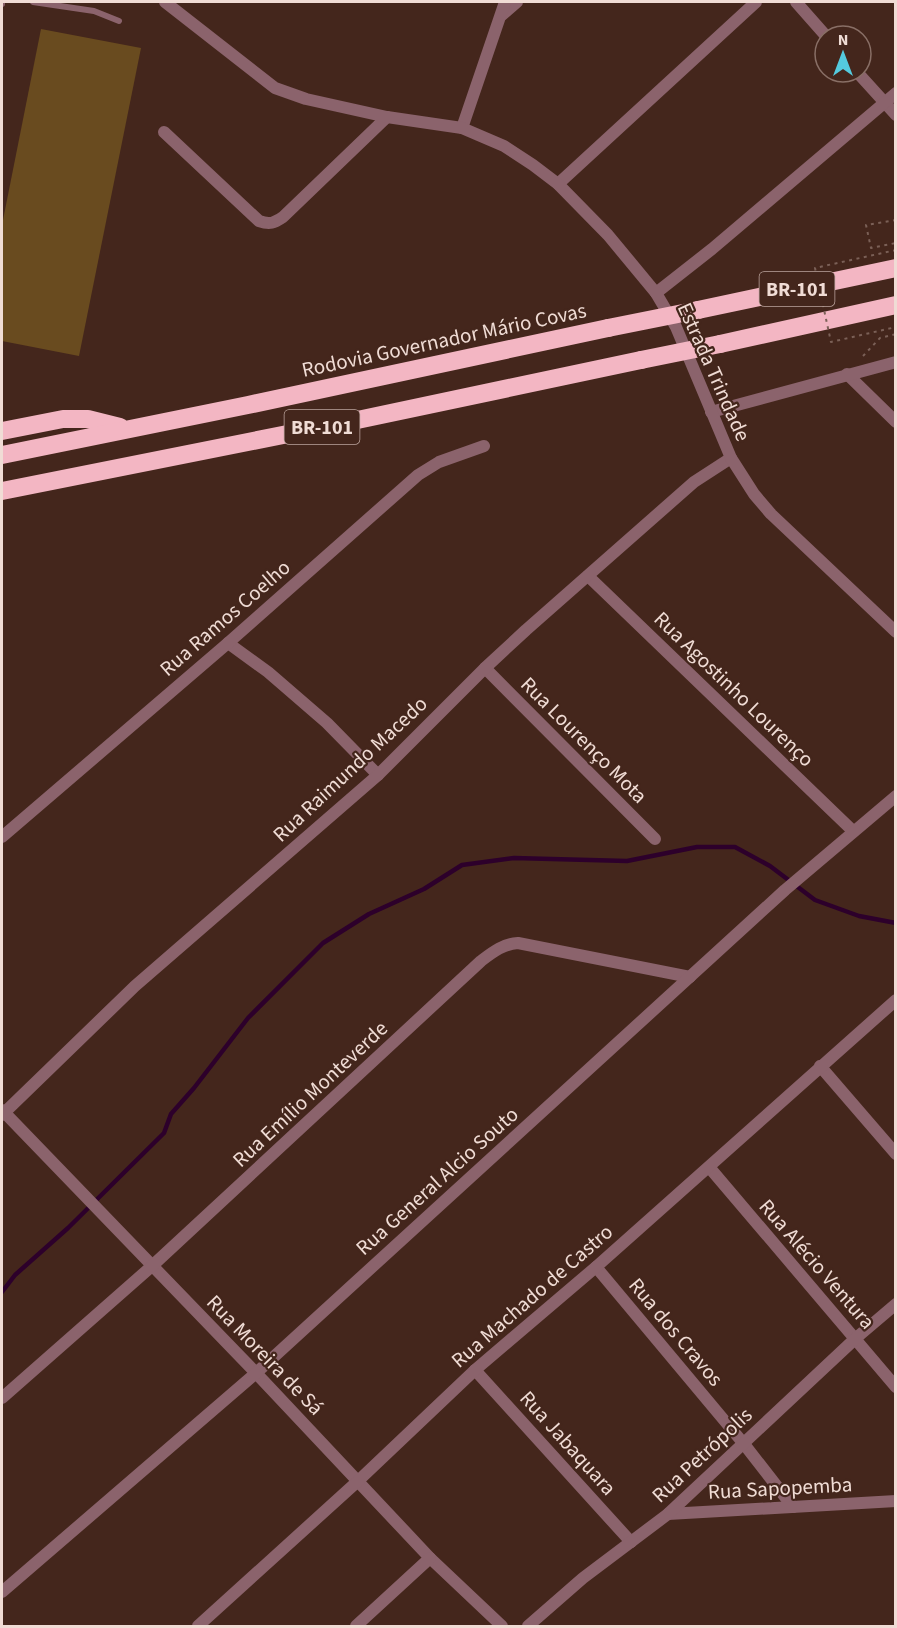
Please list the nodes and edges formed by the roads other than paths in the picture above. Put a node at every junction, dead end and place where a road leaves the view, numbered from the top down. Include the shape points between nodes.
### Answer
1 (33, 2) edge
2 (165, 2) edge
3 (505, 2) edge
4 (517, 2) edge
5 (756, 2) edge
6 (796, 2) edge
7 (501, 15) junction
8 (119, 21) dead end
9 (815, 24) edge
10 (867, 84) edge
11 (896, 93) edge
12 (884, 103) junction
13 (896, 115) edge
14 (387, 117) junction
15 (462, 128) junction
16 (164, 132) dead end
17 (558, 184) junction
18 (896, 268) edge
19 (656, 293) junction
20 (896, 305) edge
21 (896, 362) edge
22 (847, 374) junction
23 (711, 412) junction
24 (896, 422) edge
25 (124, 429) junction
26 (2, 431) edge
27 (484, 446) dead end
28 (2, 455) edge
29 (731, 458) junction
30 (2, 491) edge
31 (588, 576) junction
32 (896, 632) edge
33 (228, 643) junction
34 (485, 668) junction
35 (378, 775) junction
36 (896, 796) edge
37 (853, 831) junction
38 (2, 837) edge
39 (655, 839) dead end
40 (690, 976) junction
41 (896, 1000) edge
42 (820, 1066) junction
43 (2, 1113) edge
44 (896, 1154) edge
45 (709, 1167) junction
46 (152, 1266) junction
47 (596, 1267) junction
48 (896, 1305) edge
49 (856, 1338) junction
50 (475, 1370) junction
51 (256, 1373) junction
52 (896, 1387) edge
53 (2, 1398) edge
54 (744, 1444) junction
55 (358, 1481) junction
56 (896, 1501) edge
57 (793, 1508) junction
58 (668, 1514) junction
59 (631, 1542) junction
60 (430, 1558) junction
61 (2, 1592) edge
62 (198, 1626) edge
63 (356, 1626) edge
64 (502, 1626) edge
65 (528, 1626) edge

1 - 8 lane via 94,11
2 - 14 street, Estrada Trindade via 275,88
3 - 7 street
4 - 7 street
5 - 17 street
6 - 9 street
7 - 15 street
10 - 12 street
11 - 12 street
12 - 13 street
12 - 19 street
14 - 15 street, Estrada Trindade
14 - 16 street via 284,217 268,224 259,221
15 - 17 street, Estrada Trindade via 504,146
17 - 19 street, Estrada Trindade via 608,235
18 - 25 highway, Rodovia Governador Mário Covas / BR-101, bridge
19 - 23 street, Estrada Trindade via 676,327
20 - 30 highway, BR-101, bridge
21 - 22 street
22 - 23 street
22 - 24 street
23 - 29 street, Estrada Trindade
25 - 26 highway via 88,419 63,419
25 - 28 highway, Rodovia Governador Mário Covas / BR-101
27 - 33 street, Rua Ramos Coelho via 440,462 418,475
29 - 31 street, Rua Raimundo Macedo via 694,482
29 - 32 street, Estrada Trindade via 771,514
31 - 34 street, Rua Raimundo Macedo
31 - 37 street, Rua Agostinho Lourenço
33 - 35 street via 327,723
33 - 38 street, Rua Ramos Coelho
34 - 35 street, Rua Raimundo Macedo
34 - 39 street, Rua Lourenço Mota
35 - 43 street, Rua Raimundo Macedo via 135,986
36 - 37 street, Rua General Alcio Souto
37 - 40 street, Rua General Alcio Souto
40 - 46 street, Rua Emílio Monteverde via 518,943 497,949
40 - 51 street, Rua General Alcio Souto
41 - 42 street, Rua Machado de Castro
42 - 44 street
42 - 45 street, Rua Machado de Castro
43 - 46 street, Rua Moreira de Sá
45 - 47 street, Rua Machado de Castro
45 - 49 street, Rua Alécio Ventura
46 - 51 street, Rua Moreira de Sá
46 - 53 street, Rua Emílio Monteverde
47 - 50 street, Rua Machado de Castro
47 - 54 street, Rua dos Cravos
48 - 49 street, Rua Petrópolis
49 - 52 street, Rua Alécio Ventura
49 - 54 street, Rua Petrópolis
50 - 55 street, Rua Machado de Castro
50 - 59 street, Rua Jabaquara
51 - 55 street, Rua Moreira de Sá
51 - 61 street, Rua General Alcio Souto
54 - 57 street, Rua dos Cravos
54 - 58 street, Rua Petrópolis
55 - 60 street, Rua Moreira de Sá
55 - 62 street, Rua Machado de Castro
56 - 57 street, Rua Sapopemba
57 - 58 street, Rua Sapopemba
58 - 59 street, Rua Petrópolis
59 - 65 street, Rua Petrópolis
60 - 63 street
60 - 64 street, Rua Moreira de Sá

